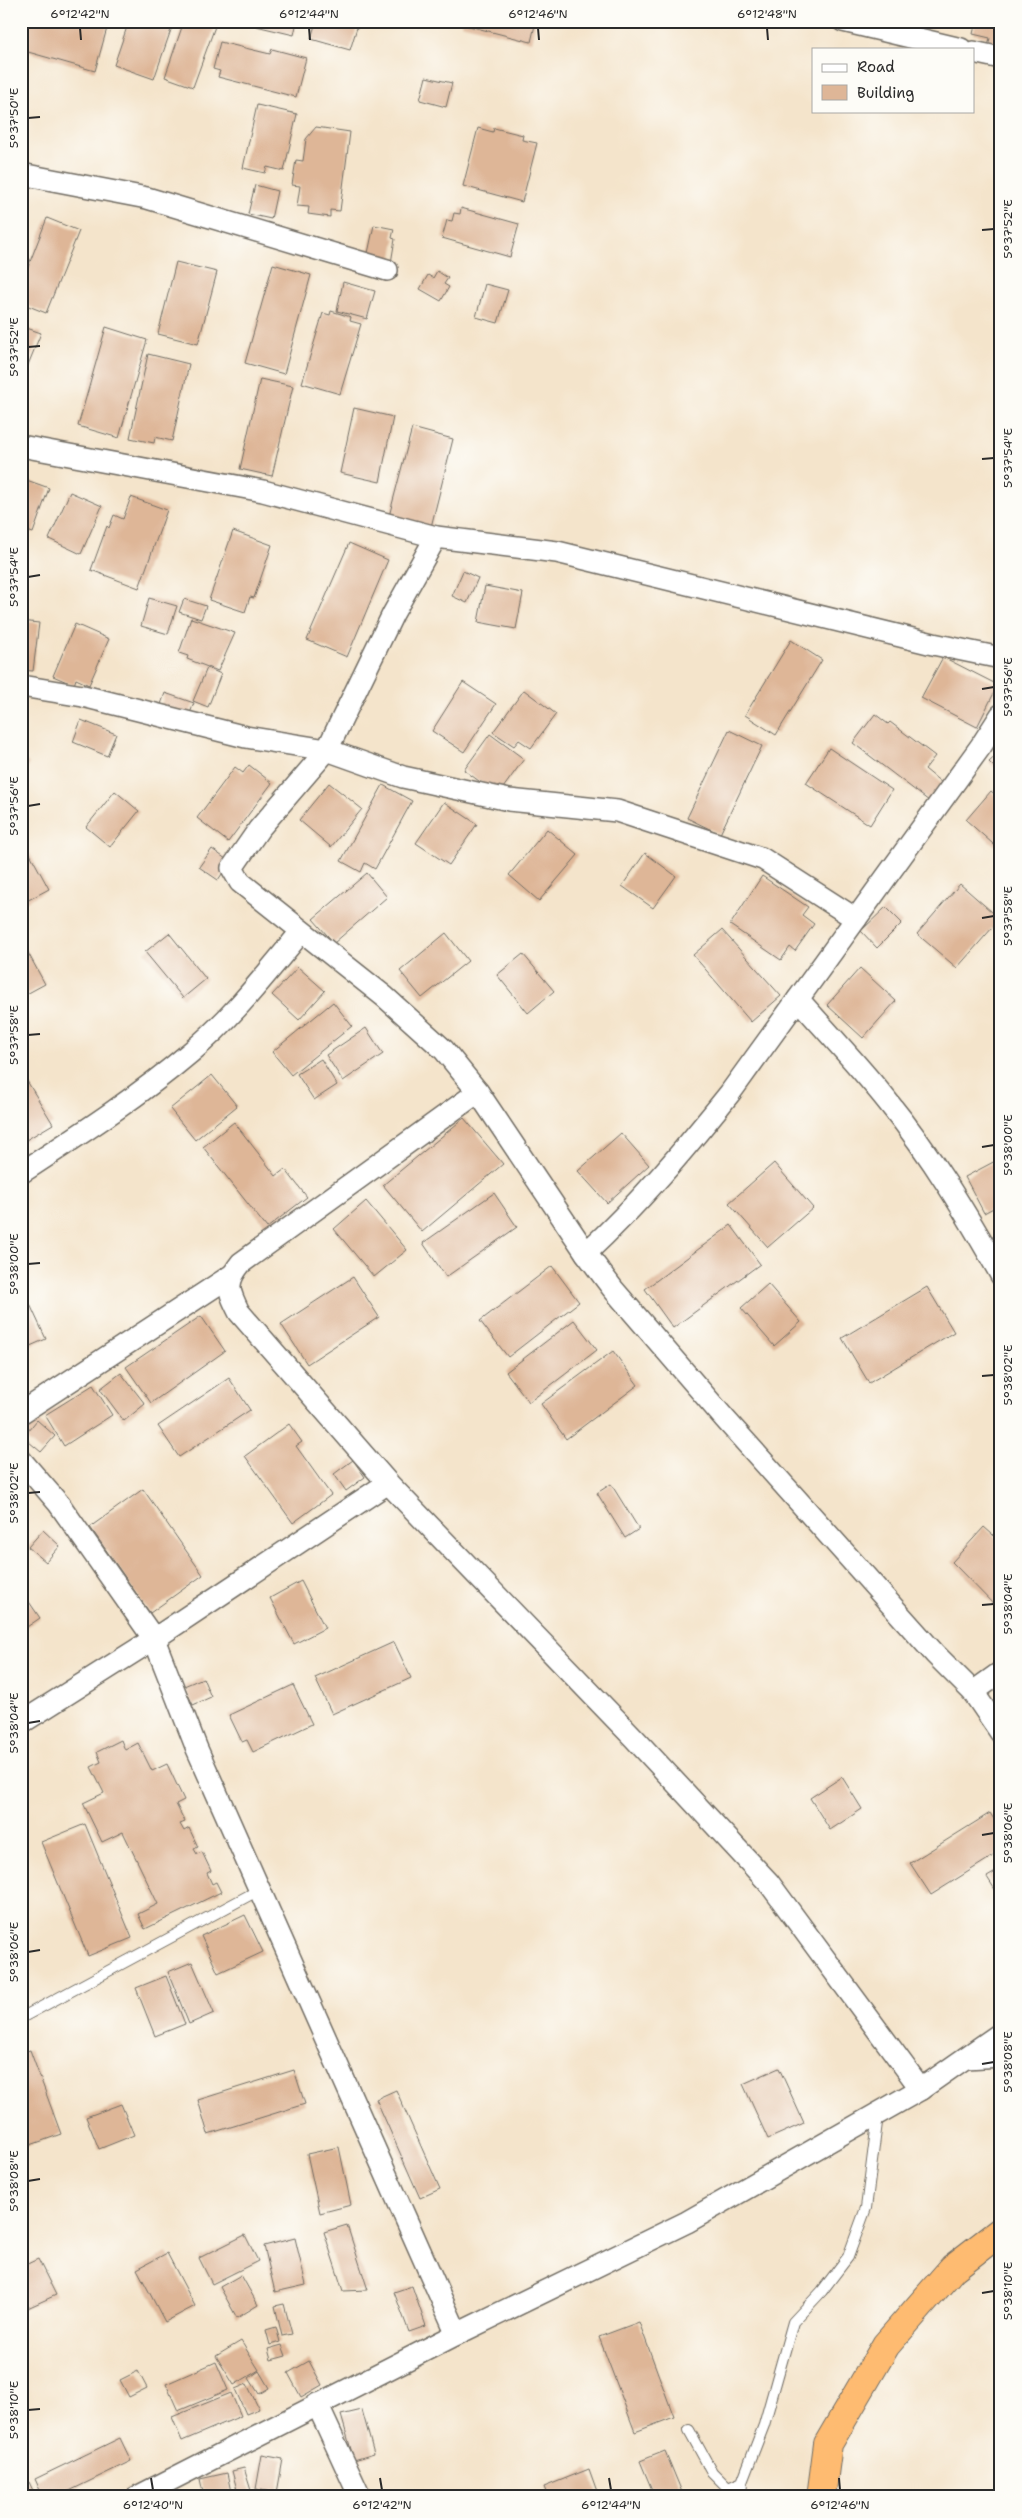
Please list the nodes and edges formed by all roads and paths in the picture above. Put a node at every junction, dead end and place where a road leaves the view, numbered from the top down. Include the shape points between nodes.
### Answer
1 (843, 21) edge
2 (957, 48) edge
3 (974, 52) edge
4 (1001, 58) edge
5 (21, 174) edge
6 (387, 270) dead end
7 (21, 446) edge
8 (436, 537) junction
9 (1001, 658) edge
10 (21, 686) edge
11 (1001, 715) edge
12 (327, 750) junction
13 (856, 918) junction
14 (301, 932) junction
15 (798, 999) junction
16 (478, 1092) junction
17 (21, 1173) edge
18 (586, 1253) junction
19 (232, 1275) junction
20 (1001, 1275) edge
21 (21, 1413) edge
22 (21, 1460) edge
23 (388, 1483) junction
24 (154, 1639) junction
25 (1001, 1672) edge
26 (972, 1692) junction
27 (21, 1723) edge
28 (1001, 1733) edge
29 (259, 1890) junction
30 (21, 2018) edge
31 (1001, 2034) edge
32 (1001, 2056) edge
33 (964, 2058) junction
34 (921, 2089) junction
35 (878, 2114) junction
36 (1001, 2231) edge
37 (457, 2334) junction
38 (317, 2404) junction
39 (689, 2430) dead end
40 (742, 2482) junction
41 (137, 2497) edge
42 (360, 2497) edge
43 (741, 2497) edge
44 (821, 2497) edge

1 - 2 street
3 - 4 street
5 - 6 street via 156,200
7 - 8 street via 263,491
8 - 9 street via 557,552
8 - 12 street via 393,614
10 - 12 street via 83,696 246,737
11 - 13 street
12 - 13 street via 403,777 509,800 618,811 763,859
12 - 14 street via 259,829 232,868 240,882
13 - 15 street
14 - 16 street via 417,1025 444,1050
14 - 17 street via 244,1001 192,1051 140,1092
15 - 18 street via 686,1149 636,1205
15 - 20 street via 888,1102 924,1150
16 - 18 street
16 - 19 street via 241,1263
18 - 26 street via 725,1419
19 - 21 street
19 - 23 street via 229,1287 239,1312
22 - 24 street via 59,1504
23 - 24 street
23 - 34 street via 628,1731 769,1883
24 - 27 street
24 - 29 street via 197,1749
25 - 26 street
26 - 28 street
29 - 30 lane
29 - 37 street
31 - 33 street
32 - 33 street
33 - 34 street
34 - 35 street
35 - 37 street via 687,2222
35 - 40 lane via 866,2208 848,2257 793,2322 764,2425
36 - 44 highway via 953,2268 886,2345 828,2444
37 - 38 street
38 - 41 street
38 - 42 street
39 - 40 lane via 712,2472 728,2488
40 - 43 lane

